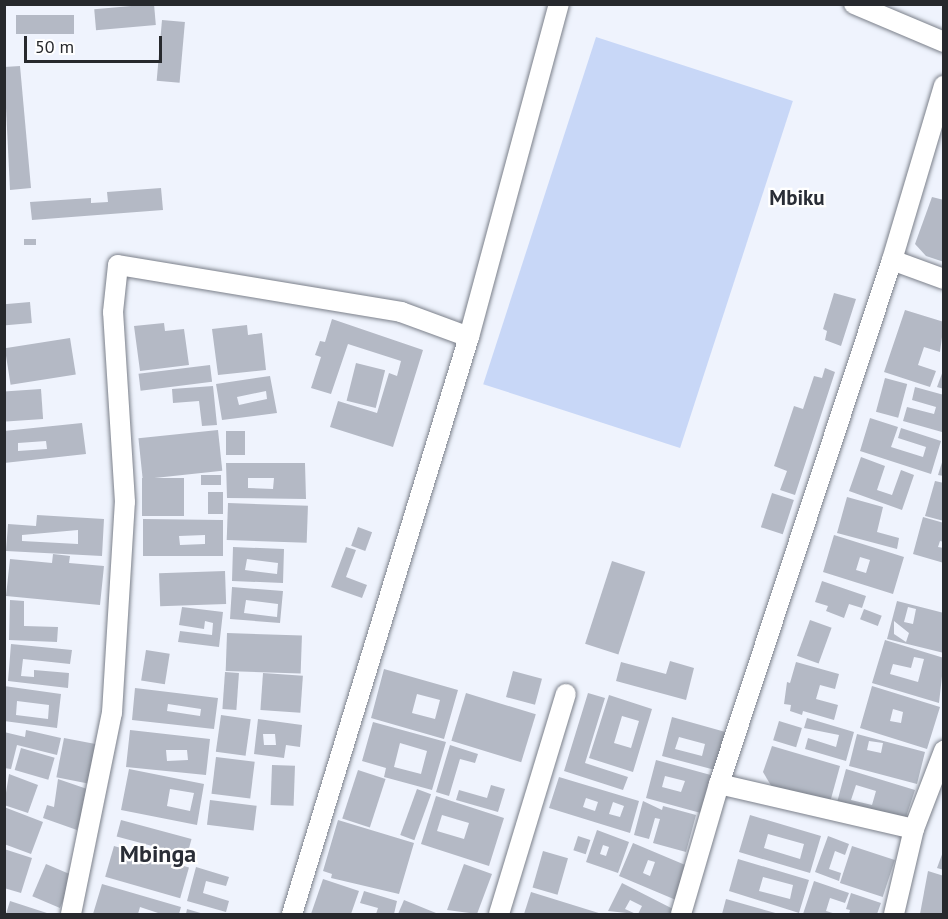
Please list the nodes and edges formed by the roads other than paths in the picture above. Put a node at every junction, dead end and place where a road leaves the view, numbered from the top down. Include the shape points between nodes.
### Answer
1 (559, 4) edge
2 (854, 4) edge
3 (944, 42) edge
4 (944, 86) edge
5 (891, 260) junction
6 (944, 279) edge
7 (470, 337) junction
8 (566, 694) dead end
9 (944, 751) edge
10 (719, 784) junction
11 (914, 829) junction
12 (71, 915) edge
13 (292, 915) edge
14 (499, 915) edge
15 (681, 915) edge
16 (894, 915) edge

1 - 7 street
2 - 3 street
4 - 5 street
5 - 6 street
5 - 10 street
7 - 12 street via 401,312 118,265 113,312 125,502 112,713
7 - 13 street
8 - 14 street
9 - 11 street
10 - 11 street
10 - 15 street
11 - 16 street

